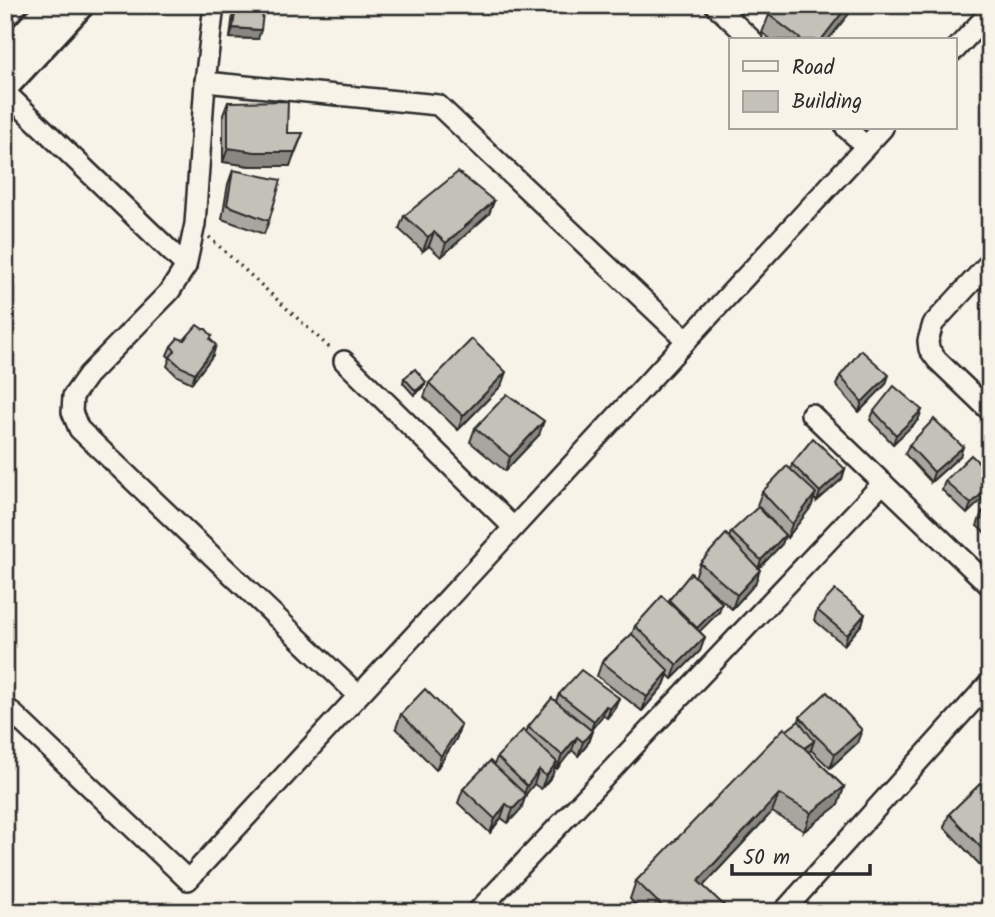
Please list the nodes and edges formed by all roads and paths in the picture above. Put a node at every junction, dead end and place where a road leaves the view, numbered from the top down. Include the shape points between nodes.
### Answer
1 (52, 5) edge
2 (80, 5) edge
3 (214, 5) edge
4 (715, 5) edge
5 (990, 12) edge
6 (750, 38) edge
7 (956, 49) edge
8 (5, 56) edge
9 (205, 82) junction
10 (5, 86) edge
11 (5, 92) edge
12 (848, 130) edge
13 (881, 130) edge
14 (866, 146) junction
15 (195, 224) junction
16 (990, 262) edge
17 (186, 266) junction
18 (686, 340) junction
19 (344, 361) joint
20 (990, 411) edge
21 (811, 414) dead end
22 (883, 483) junction
23 (513, 527) junction
24 (990, 586) edge
25 (990, 682) edge
26 (358, 695) junction
27 (5, 706) edge
28 (477, 912) edge
29 (783, 912) edge

1 - 8 street
2 - 10 street
3 - 9 street
4 - 6 street
5 - 7 street
9 - 15 street
9 - 18 street via 438,105
11 - 17 street
12 - 14 street
13 - 14 street
14 - 18 street
15 - 17 street
15 - 19 path
16 - 20 street via 933,324 928,341 937,360
17 - 26 street via 170,291 88,375 73,396 72,412 79,429
18 - 23 street
19 - 23 street
21 - 22 street
22 - 24 street
22 - 28 street
23 - 26 street
25 - 29 street
26 - 27 street via 188,880

